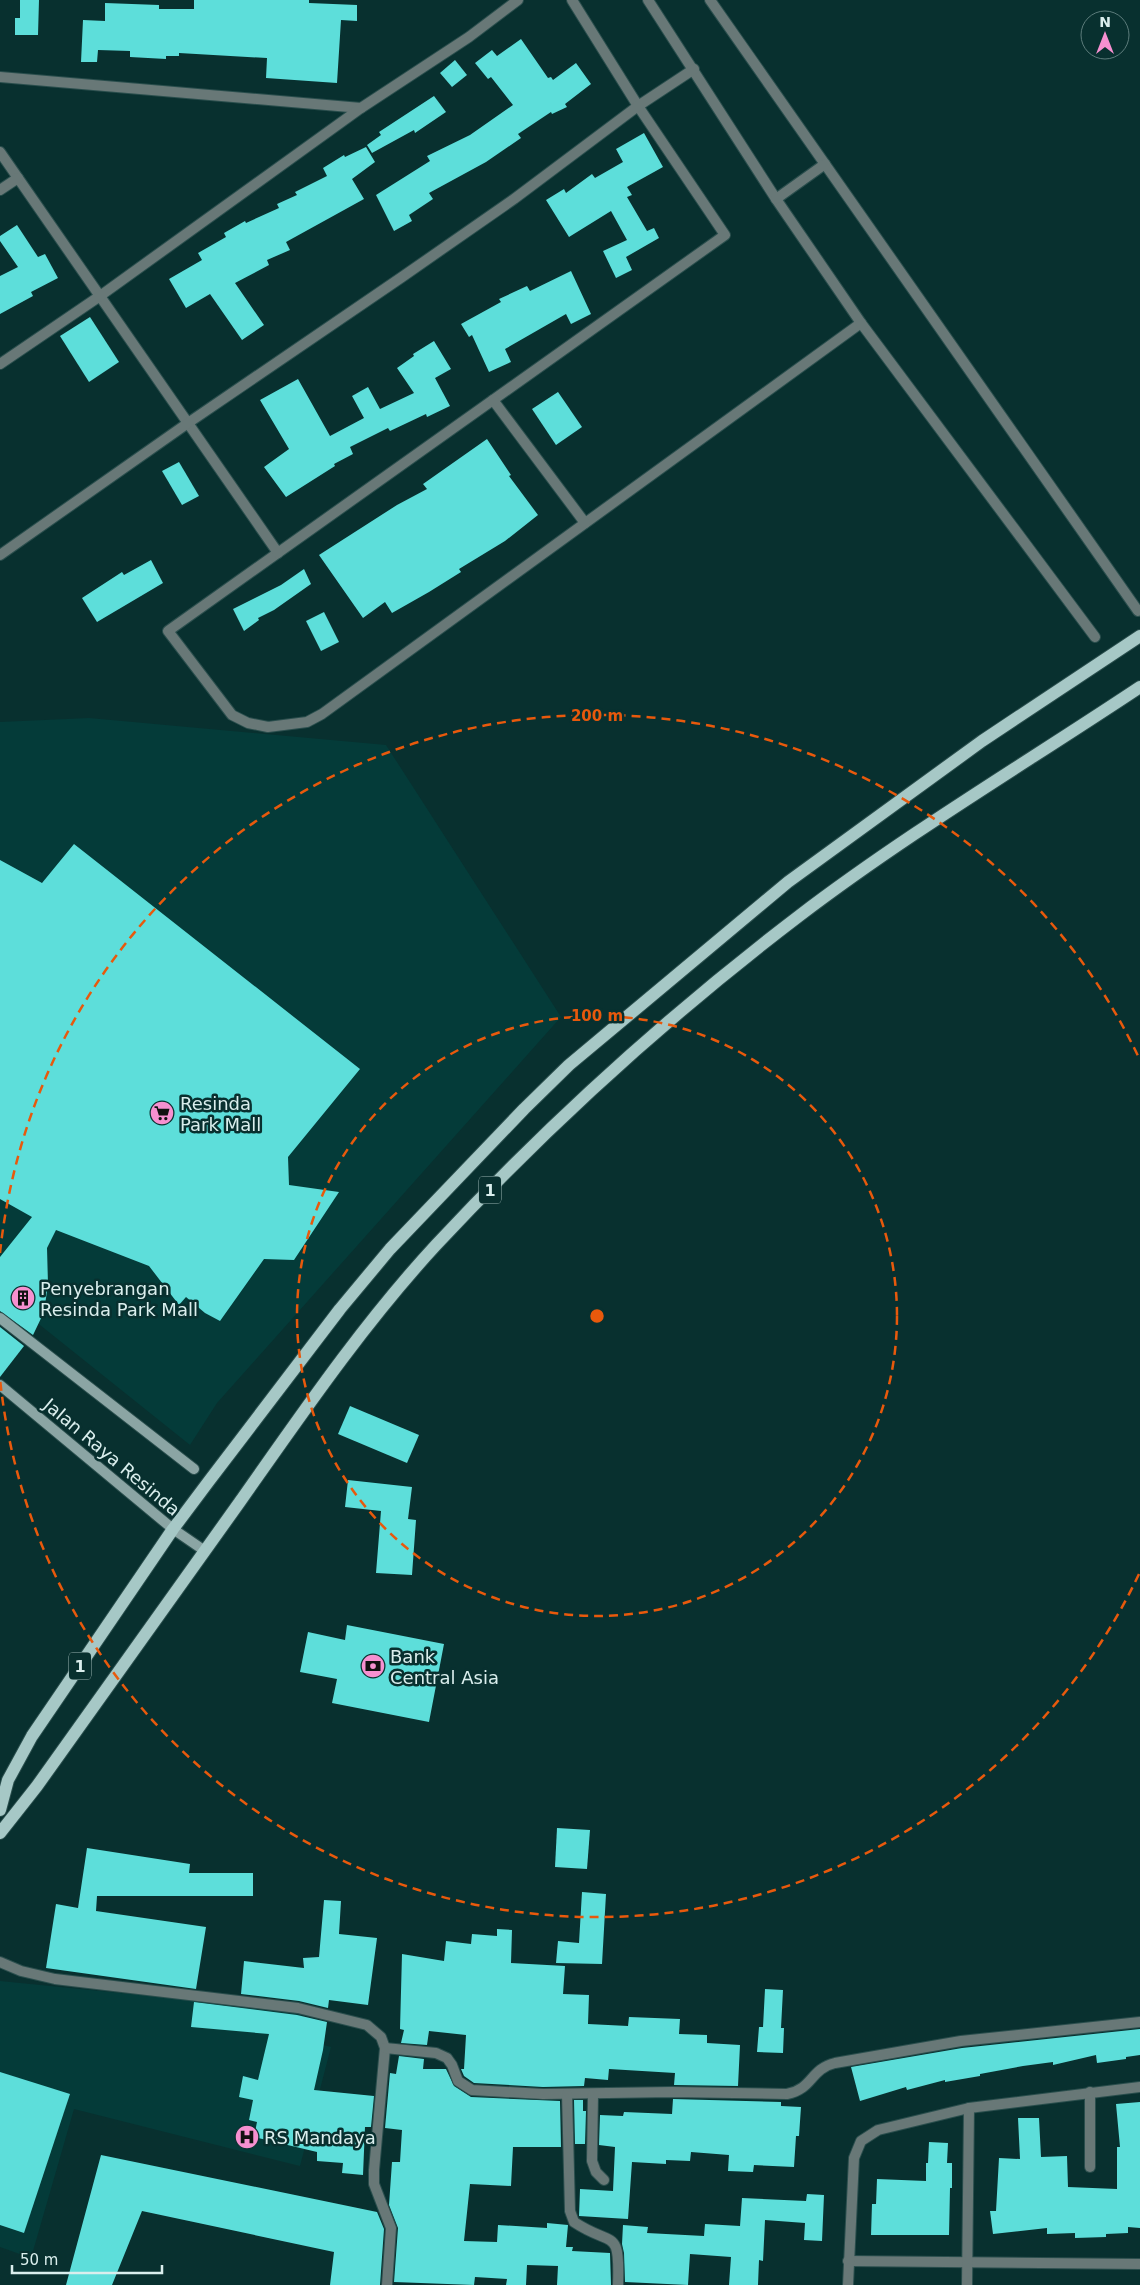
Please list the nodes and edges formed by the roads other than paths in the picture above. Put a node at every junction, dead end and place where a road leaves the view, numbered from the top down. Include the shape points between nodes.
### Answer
1 (518, 0) edge
2 (572, 0) edge
3 (648, 0) edge
4 (710, 0) edge
5 (694, 69) junction
6 (0, 77) edge
7 (638, 106) junction
8 (361, 108) junction
9 (0, 152) edge
10 (825, 164) junction
11 (18, 178) junction
12 (0, 190) edge
13 (776, 199) junction
14 (100, 296) junction
15 (861, 323) junction
16 (0, 364) edge
17 (493, 400) junction
18 (188, 423) junction
19 (585, 523) junction
20 (278, 553) junction
21 (0, 555) edge
22 (1138, 611) dead end
23 (1140, 636) edge
24 (1095, 637) dead end
25 (1140, 687) edge
26 (0, 1318) edge
27 (0, 1385) edge
28 (194, 1469) dead end
29 (173, 1529) junction
30 (205, 1551) junction
31 (0, 1810) edge
32 (0, 1832) edge
33 (0, 1962) edge
34 (1140, 2022) edge
35 (385, 2048) junction
36 (1140, 2087) edge
37 (1090, 2092) junction
38 (567, 2094) junction
39 (593, 2094) junction
40 (969, 2108) junction
41 (1090, 2167) dead end
42 (604, 2180) dead end
43 (848, 2261) junction
44 (967, 2262) junction
45 (1140, 2264) edge
46 (387, 2285) edge
47 (618, 2285) edge
48 (848, 2285) edge
49 (967, 2285) edge

1 - 8 street via 469,37
2 - 7 street
3 - 5 street
4 - 10 street
5 - 7 street
5 - 13 street
6 - 8 street
7 - 17 street via 725,235
7 - 18 street via 514,199
8 - 14 street
9 - 11 street
10 - 13 street
10 - 22 street
11 - 12 street
11 - 14 street
13 - 15 street
14 - 16 street
14 - 18 street
15 - 19 street
15 - 24 street
17 - 19 street
17 - 20 street
18 - 20 street
18 - 21 street
19 - 20 street via 322,714 307,722 268,727 248,723 232,715 168,631
23 - 29 main road, 1 via 982,741 788,882 568,1065 390,1249 340,1309
25 - 30 main road, 1 via 983,789 801,915 728,972 568,1112 435,1247 384,1306 314,1397
26 - 28 street
27 - 29 street, Jalan Raya Resinda
29 - 30 street, Jalan Raya Resinda
29 - 31 main road, 1 via 32,1736 8,1780
30 - 32 main road, 1 via 37,1786
33 - 35 street via 55,1979 298,2008 367,2025 381,2037
34 - 39 street via 961,2041 835,2063 824,2066 799,2092 787,2094
35 - 38 street via 436,2053 447,2058 458,2080 472,2090
35 - 46 street via 374,2184 391,2228
36 - 37 street
37 - 40 street
37 - 41 street
38 - 39 street
38 - 47 street via 570,2211 574,2222 610,2238 617,2247
39 - 42 street via 592,2162
40 - 43 street via 878,2130 861,2141 854,2158
40 - 44 street
43 - 44 street
43 - 48 street
44 - 45 street
44 - 49 street

